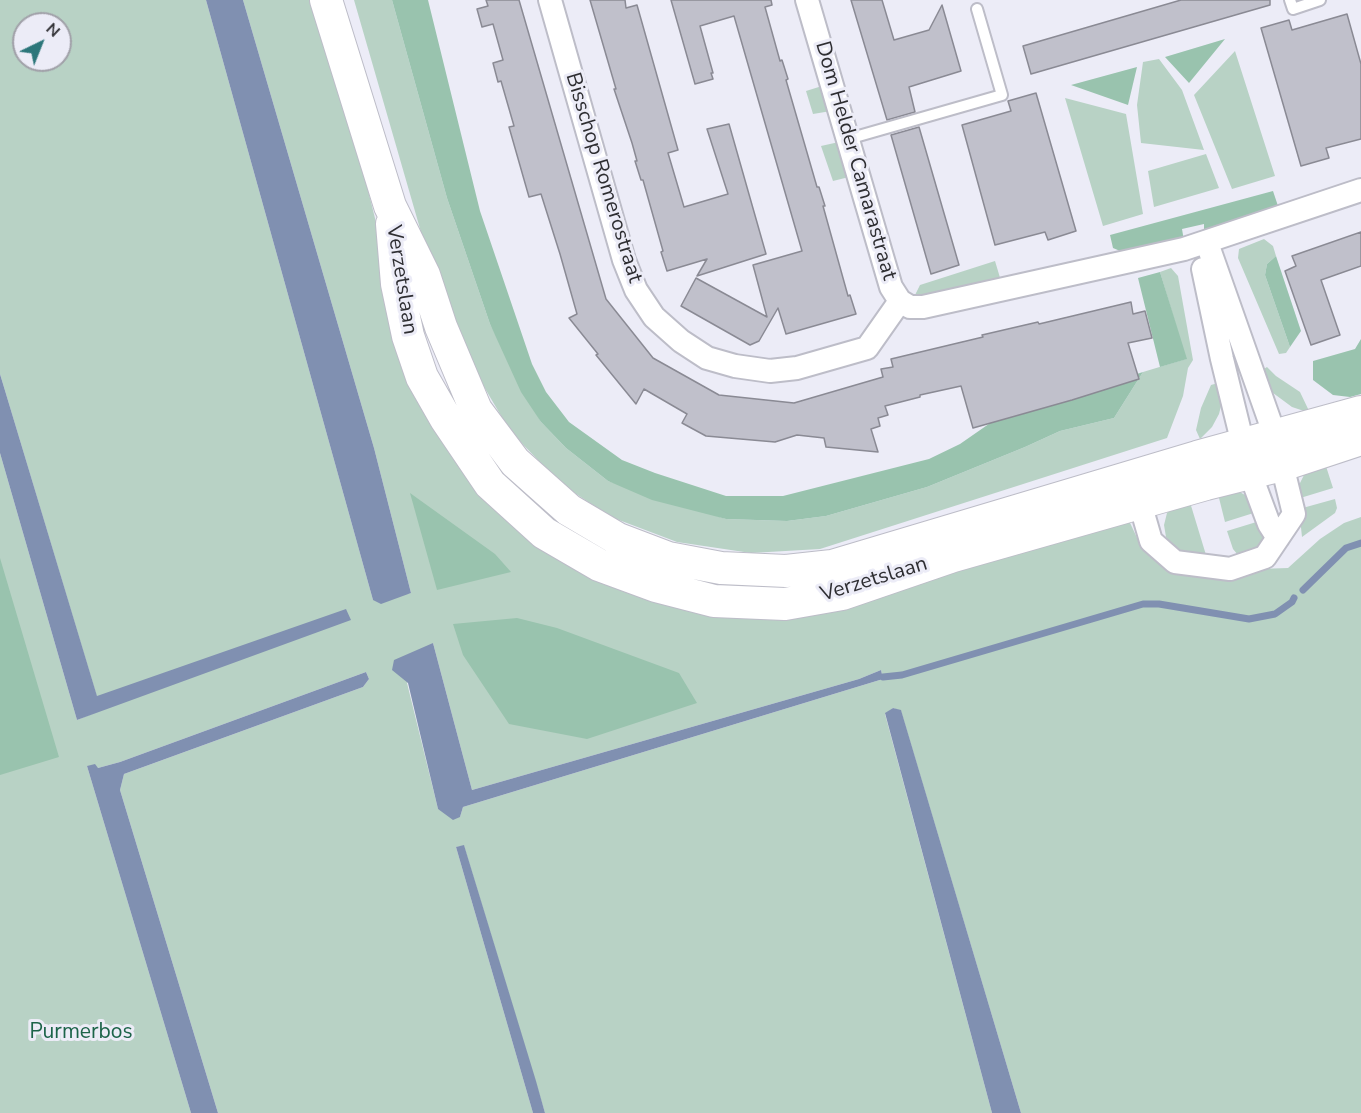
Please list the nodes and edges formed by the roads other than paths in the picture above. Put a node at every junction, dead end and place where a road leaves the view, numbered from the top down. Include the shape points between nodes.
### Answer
1 (326, 0) edge
2 (550, 0) edge
3 (807, 0) edge
4 (1290, 0) edge
5 (1320, 0) edge
6 (977, 9) dead end
7 (848, 139) junction
8 (1361, 190) edge
9 (390, 206) junction
10 (1203, 244) junction
11 (900, 301) junction
12 (1361, 412) edge
13 (1361, 439) edge
14 (1278, 451) junction
15 (1247, 459) junction
16 (1140, 503) junction
17 (1278, 538) junction

1 - 9 main road, Verzetslaan
2 - 11 street, Bisschop Romerostraat via 624,260 636,290 654,317 681,341 707,358 735,366 770,371 797,368 867,348
3 - 7 street, Dom Helder Camarastraat
4 - 5 lane via 1293,9
6 - 7 lane via 1002,95
7 - 11 street, Dom Helder Camarastraat via 891,287
8 - 10 street, Dom Helder Camarastraat
9 - 15 main road, Verzetslaan via 424,275 476,410 515,462 569,510 618,539 668,558 732,569 786,571 832,566 1191,458
9 - 16 main road, Verzetslaan via 408,336 422,377 446,419 490,484 544,533 600,565 656,586 714,601 785,604 842,594 953,556
10 - 11 street, Dom Helder Camarastraat via 922,307 910,307
10 - 14 street
10 - 15 street via 1222,359
12 - 14 main road, Verzetslaan
13 - 14 main road, Verzetslaan
14 - 15 main road, Verzetslaan
14 - 17 street via 1294,514
15 - 16 main road, Verzetslaan
15 - 17 street via 1269,524
16 - 17 street via 1151,541 1175,562 1230,569 1265,557

